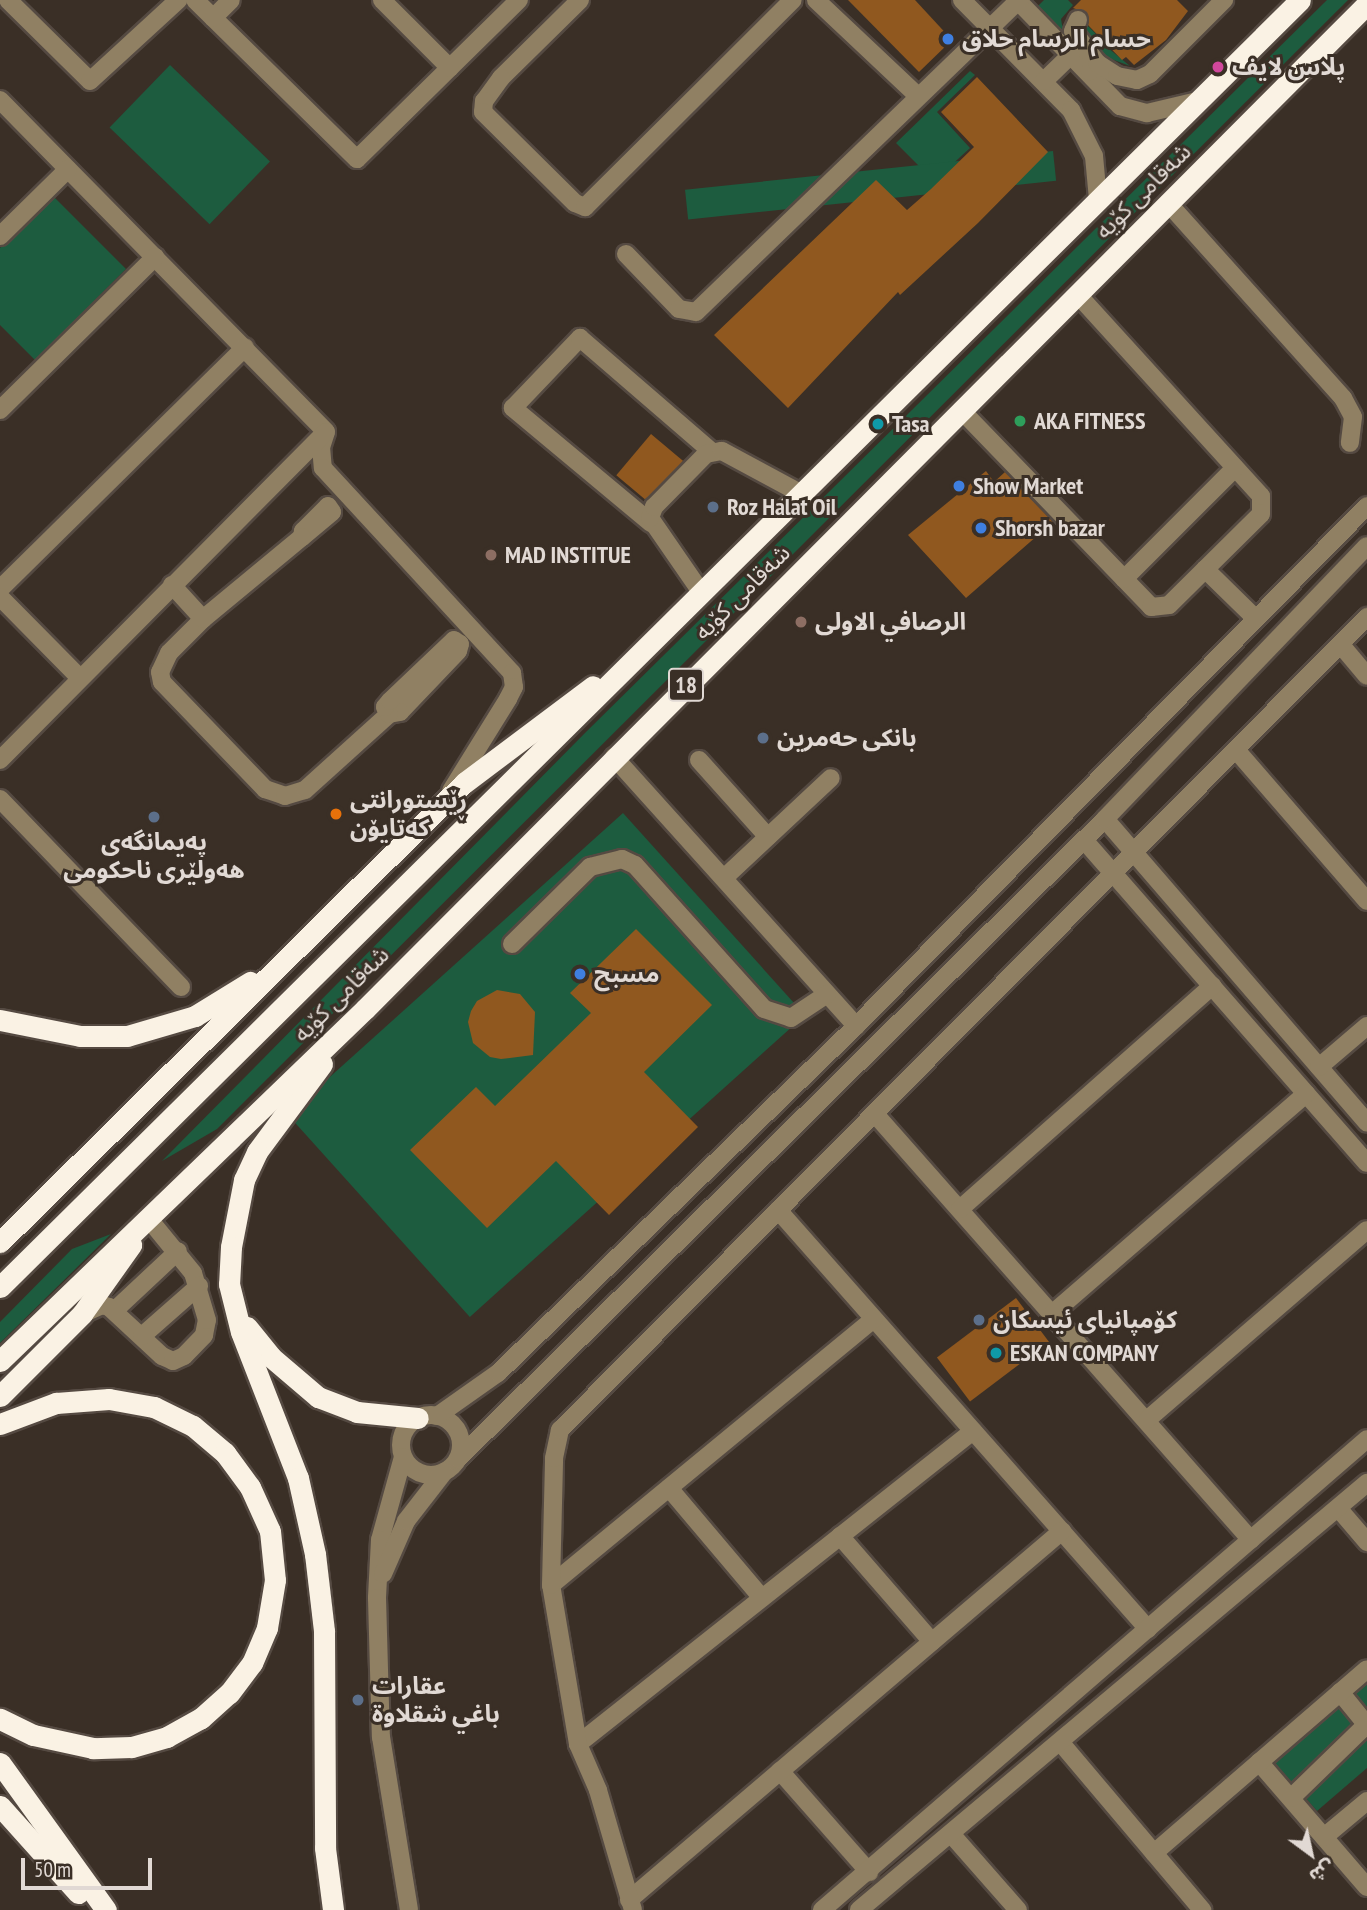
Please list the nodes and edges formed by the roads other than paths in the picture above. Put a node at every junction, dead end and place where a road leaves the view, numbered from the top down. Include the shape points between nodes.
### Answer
1 (8, 0) edge
2 (178, 0) edge
3 (195, 0) edge
4 (231, 0) edge
5 (382, 0) edge
6 (519, 0) edge
7 (580, 0) edge
8 (793, 0) edge
9 (816, 0) edge
10 (962, 0) edge
11 (1018, 0) edge
12 (1300, 0) edge
13 (1221, 1) edge
14 (1367, 4) edge
15 (213, 18) junction
16 (1078, 20) dead end
17 (991, 28) junction
18 (1071, 55) junction
19 (450, 68) junction
20 (1092, 68) junction
21 (1044, 81) junction
22 (918, 96) junction
23 (0, 100) edge
24 (1198, 101) junction
25 (68, 169) junction
26 (1098, 199) junction
27 (1168, 203) junction
28 (0, 236) edge
29 (626, 254) dead end
30 (155, 257) junction
31 (1077, 294) junction
32 (245, 347) junction
33 (0, 410) edge
34 (961, 410) junction
35 (326, 432) junction
36 (1350, 443) dead end
37 (711, 451) junction
38 (1235, 468) junction
39 (800, 493) junction
40 (1367, 506) edge
41 (651, 523) junction
42 (302, 537) dead end
43 (1367, 546) edge
44 (1205, 569) junction
45 (1124, 579) junction
46 (173, 585) junction
47 (0, 589) edge
48 (701, 592) junction
49 (0, 597) edge
50 (1367, 617) edge
51 (204, 619) junction
52 (1256, 619) junction
53 (1341, 645) junction
54 (646, 648) junction
55 (1367, 676) edge
56 (80, 678) junction
57 (389, 714) dead end
58 (1237, 751) junction
59 (614, 757) junction
60 (0, 760) edge
61 (699, 760) dead end
62 (831, 778) dead end
63 (0, 799) edge
64 (446, 800) junction
65 (1105, 819) junction
66 (768, 837) junction
67 (1084, 840) junction
68 (1135, 855) junction
69 (1115, 875) junction
70 (723, 878) junction
71 (1367, 901) edge
72 (512, 944) dead end
73 (286, 957) junction
74 (1212, 986) junction
75 (181, 987) dead end
76 (828, 994) junction
77 (365, 1009) junction
78 (0, 1020) edge
79 (856, 1026) junction
80 (1367, 1026) edge
81 (1319, 1067) junction
82 (1306, 1094) junction
83 (875, 1114) junction
84 (1367, 1122) edge
85 (1367, 1163) edge
86 (960, 1209) junction
87 (778, 1210) junction
88 (148, 1218) junction
89 (1367, 1230) edge
90 (0, 1242) edge
91 (178, 1251) junction
92 (199, 1286) junction
93 (0, 1287) edge
94 (116, 1310) junction
95 (235, 1312) junction
96 (1054, 1313) junction
97 (82, 1314) junction
98 (874, 1319) junction
99 (142, 1336) junction
100 (0, 1361) edge
101 (0, 1396) edge
102 (428, 1417) junction
103 (1148, 1419) junction
104 (0, 1424) edge
105 (973, 1431) junction
106 (1367, 1439) edge
107 (403, 1457) junction
108 (458, 1459) junction
109 (444, 1472) junction
110 (1367, 1483) edge
111 (669, 1488) junction
112 (1338, 1508) junction
113 (1062, 1531) junction
114 (840, 1536) junction
115 (1251, 1539) junction
116 (1367, 1542) edge
117 (551, 1585) junction
118 (377, 1598) junction
119 (762, 1598) junction
120 (1148, 1629) junction
121 (932, 1642) junction
122 (1367, 1669) edge
123 (1340, 1692) junction
124 (0, 1719) edge
125 (1364, 1725) edge
126 (1061, 1743) junction
127 (578, 1744) junction
128 (1259, 1762) junction
129 (0, 1763) edge
130 (780, 1771) junction
131 (1291, 1798) junction
132 (1367, 1801) edge
133 (0, 1806) edge
134 (952, 1835) junction
135 (1324, 1837) junction
136 (1154, 1853) junction
137 (869, 1872) junction
138 (1367, 1887) edge
139 (631, 1905) edge
140 (94, 1910) edge
141 (106, 1910) edge
142 (333, 1910) edge
143 (409, 1910) edge
144 (821, 1910) edge
145 (859, 1910) edge
146 (1018, 1910) edge
147 (1202, 1910) edge

1 - 2 street via 90,81
3 - 15 street
4 - 15 street
5 - 19 street
6 - 19 street
7 - 8 street via 490,90 483,112 575,203 585,206
9 - 22 street
10 - 17 street
11 - 17 street
11 - 18 street
12 - 24 highway, شەقامی کۆیە / 18
13 - 20 street via 1150,74 1137,80
14 - 27 highway, شەقامی کۆیە / 18
15 - 19 street via 357,159
16 - 20 street via 1073,31
17 - 21 street
17 - 22 street
18 - 20 street
18 - 21 street
20 - 24 street via 1131,111 1147,113
21 - 26 street via 1071,110 1089,143 1097,170
22 - 29 street via 696,313 679,309
23 - 25 street
24 - 26 highway, شەقامی کۆیە / 18
25 - 28 street
25 - 30 street
26 - 39 highway, شەقامی کۆیە / 18
27 - 31 highway, شەقامی کۆیە / 18
27 - 36 street via 1343,398 1353,417
30 - 32 street
30 - 33 street
31 - 34 highway, شەقامی کۆیە / 18
31 - 38 street
32 - 35 street
32 - 47 street
34 - 45 street
34 - 59 highway, شەقامی کۆیە / 18
35 - 46 street
35 - 64 street via 321,447 323,468 512,673 514,687 508,699
37 - 39 street via 722,451
37 - 41 street via 654,506
37 - 41 street via 580,338 513,408
38 - 44 street via 1261,496 1261,514
38 - 45 street
39 - 48 highway, شەقامی کۆیە / 18
40 - 52 street
41 - 48 street
42 - 51 street
43 - 65 street
44 - 45 street via 1162,608 1151,607
44 - 52 street
46 - 51 street
46 - 56 street
48 - 54 highway, شەقامی کۆیە / 18
49 - 56 street
50 - 53 street
51 - 57 street via 162,662 162,682 274,794 305,790
52 - 79 street
53 - 55 street
53 - 58 street
54 - 64 highway
54 - 93 highway, شەقامی کۆیە / 18
56 - 60 street
58 - 68 street
58 - 71 street
59 - 70 street
59 - 77 highway, شەقامی کۆیە / 18
61 - 66 street
62 - 66 street
63 - 75 street
64 - 73 highway
65 - 67 street
65 - 68 street
66 - 70 street
67 - 69 street
67 - 108 street
68 - 69 street
68 - 81 street
69 - 74 street
69 - 83 street
70 - 76 street
72 - 76 street via 590,867 622,859 635,865 764,1009 791,1018
73 - 78 highway via 216,1005 150,1031 80,1036
73 - 90 highway
74 - 82 street
74 - 86 street
76 - 79 street
77 - 88 highway, شەقامی کۆیە / 18
77 - 95 highway via 257,1152 248,1171 230,1247 229,1284
79 - 102 street via 516,1356 478,1389
80 - 81 street
81 - 84 street
82 - 85 street
82 - 96 street
83 - 86 street
83 - 87 street
86 - 96 street
87 - 98 street
87 - 117 street via 560,1430 554,1458
88 - 91 street
88 - 97 highway
88 - 100 highway, شەقامی کۆیە / 18
89 - 103 street
91 - 92 street
91 - 94 street
92 - 99 street
92 - 99 street via 206,1331 184,1356 167,1360
94 - 97 street via 102,1305
94 - 99 street
95 - 102 highway via 271,1357 318,1397 357,1412
95 - 142 highway via 293,1466 315,1554 324,1644 325,1848
96 - 103 street
97 - 101 highway
98 - 105 street
98 - 111 street
102 - 107 street via 402,1439
102 - 108 street via 451,1423 459,1436
103 - 115 street
104 - 124 highway via 56,1404 108,1399 154,1407 193,1426 225,1453 250,1487 270,1531 275,1580 267,1628 252,1662 220,1702 167,1737 131,1747 93,1748 33,1735
105 - 113 street
105 - 114 street
106 - 115 street
107 - 109 street via 416,1471
107 - 118 street via 383,1521
108 - 109 street
109 - 118 street via 397,1539
110 - 112 street
111 - 117 street
111 - 119 street
112 - 116 street
112 - 126 street
113 - 120 street
113 - 121 street
114 - 119 street
114 - 121 street
115 - 120 street
117 - 127 street
118 - 143 street via 381,1737
119 - 127 street
120 - 137 street
121 - 130 street
122 - 123 street
123 - 125 street
123 - 128 street
125 - 131 street
126 - 134 street
126 - 136 street
127 - 139 street via 598,1790
128 - 131 street
128 - 136 street
129 - 141 highway
130 - 137 street
130 - 139 street
131 - 135 street
132 - 135 street
133 - 140 highway
134 - 145 street
134 - 146 street
135 - 138 street
136 - 147 street
137 - 144 street

